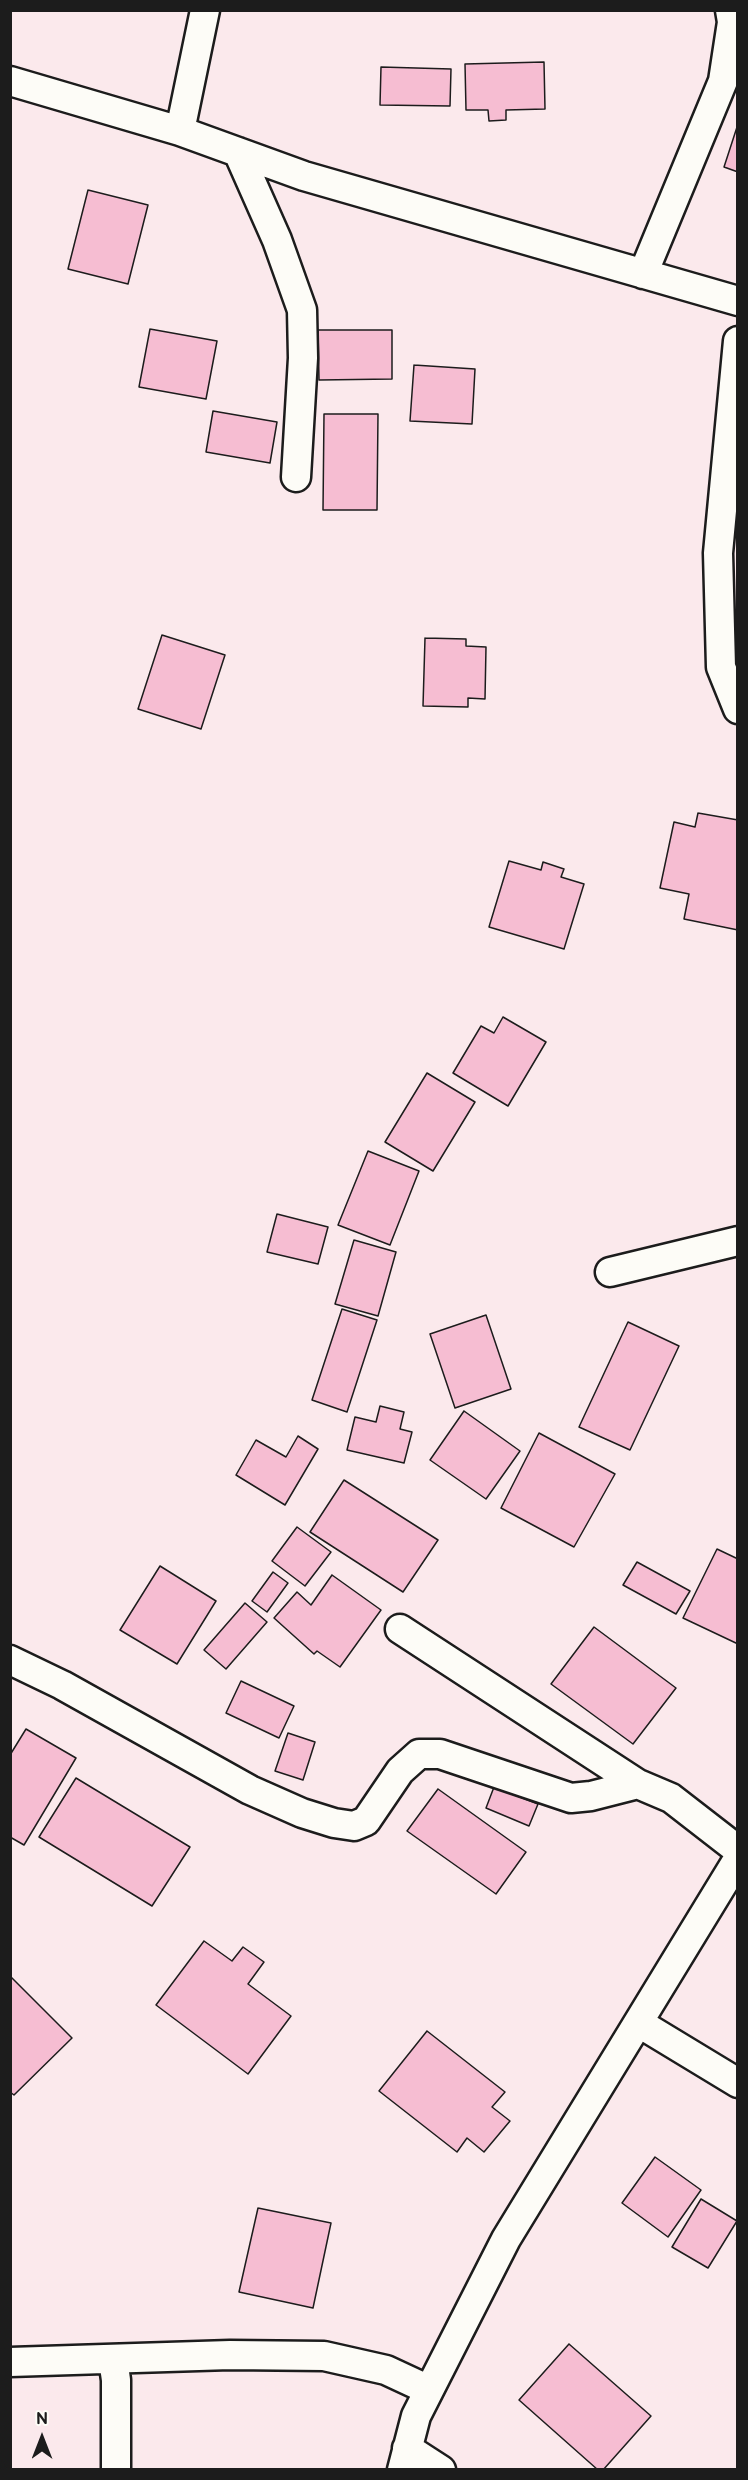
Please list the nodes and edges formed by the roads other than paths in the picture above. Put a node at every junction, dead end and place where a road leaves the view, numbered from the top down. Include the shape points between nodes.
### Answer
1 (205, 10) edge
2 (730, 10) edge
3 (10, 81) edge
4 (180, 131) junction
5 (238, 153) junction
6 (643, 274) junction
7 (738, 301) edge
8 (738, 341) edge
9 (296, 477) dead end
10 (738, 709) edge
11 (738, 1241) edge
12 (610, 1272) dead end
13 (400, 1629) dead end
14 (10, 1660) edge
15 (638, 1784) junction
16 (738, 1850) edge
17 (738, 1859) edge
18 (639, 2023) junction
19 (738, 2083) edge
20 (113, 2359) junction
21 (10, 2362) edge
22 (429, 2390) junction
23 (405, 2459) edge
24 (116, 2469) edge
25 (441, 2469) edge

1 - 4 street
2 - 6 street via 732,22 723,81
3 - 4 street
4 - 5 street
5 - 6 street via 304,176
5 - 9 street via 277,240 302,310
6 - 7 street
8 - 10 street via 718,553 721,667
11 - 12 street
13 - 15 street
14 - 15 street via 250,1790 334,1823 354,1826 366,1821 400,1771 418,1754 440,1754 571,1798
15 - 16 street via 671,1798
17 - 18 street
18 - 19 street
18 - 22 street via 506,2239
20 - 21 street
20 - 22 street via 324,2356 386,2370
20 - 24 street
22 - 23 street via 416,2416
23 - 25 street

